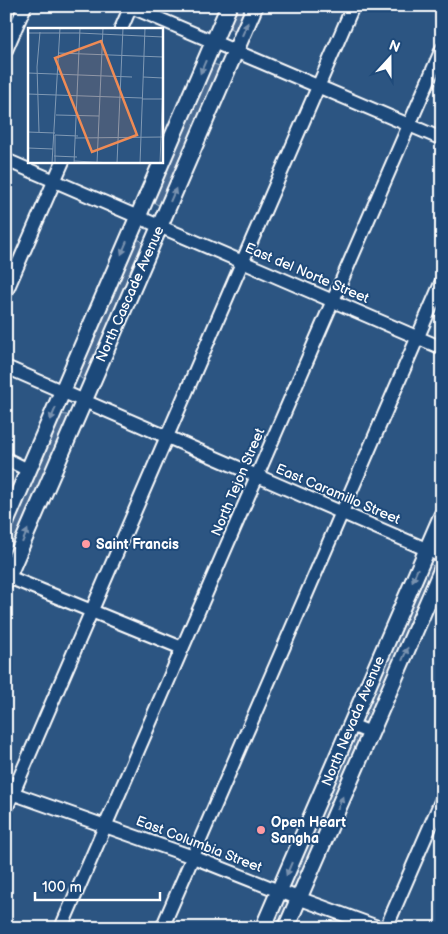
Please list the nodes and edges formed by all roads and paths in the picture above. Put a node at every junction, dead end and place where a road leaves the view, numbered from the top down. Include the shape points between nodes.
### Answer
1 (25, 6) edge
2 (130, 6) edge
3 (229, 6) edge
4 (255, 6) edge
5 (353, 6) edge
6 (122, 28) edge
7 (214, 41) junction
8 (442, 49) edge
9 (6, 50) edge
10 (235, 50) junction
11 (318, 87) junction
12 (408, 125) junction
13 (442, 140) edge
14 (6, 160) edge
15 (162, 161) edge
16 (63, 162) edge
17 (161, 162) edge
18 (55, 181) junction
19 (137, 218) junction
20 (159, 227) junction
21 (242, 262) junction
22 (442, 281) edge
23 (6, 292) edge
24 (333, 301) junction
25 (417, 338) junction
26 (442, 348) edge
27 (6, 367) edge
28 (62, 392) junction
29 (83, 401) junction
30 (167, 437) junction
31 (6, 459) edge
32 (28, 470) junction
33 (257, 475) junction
34 (341, 512) junction
35 (442, 514) edge
36 (6, 522) edge
37 (427, 549) junction
38 (442, 556) edge
39 (442, 569) edge
40 (7, 578) edge
41 (92, 611) junction
42 (182, 648) junction
43 (351, 725) junction
44 (371, 733) junction
45 (10, 792) edge
46 (442, 799) edge
47 (6, 809) edge
48 (106, 825) junction
49 (193, 857) junction
50 (279, 891) junction
51 (299, 898) junction
52 (62, 928) edge
53 (162, 928) edge
54 (263, 928) edge
55 (286, 928) edge
56 (380, 928) edge
57 (386, 928) edge

1 - 9 street
2 - 6 street
2 - 7 street
3 - 7 main road, North Cascade Avenue
10 -> 4 main road, North Cascade Avenue
5 - 11 street
7 - 10 street
7 -> 15 main road, North Cascade Avenue
8 - 12 street, North Tejon Street
10 - 11 street
20 -> 10 main road, North Cascade Avenue
11 - 12 street
11 - 21 street
12 - 13 street
12 - 24 street, North Tejon Street
14 - 18 street, East del Norte Street
16 - 18 street
17 -> 19 main road, North Cascade Avenue
18 - 19 street, East del Norte Street
18 - 23 street
19 - 20 street, East del Norte Street
19 -> 28 main road, North Cascade Avenue
20 - 21 street, East del Norte Street
20 - 29 main road, North Cascade Avenue
21 - 24 street, East del Norte Street
21 - 30 street
22 - 25 street
24 - 25 street, East del Norte Street
24 - 33 street, North Tejon Street
25 - 26 street, East del Norte Street
25 - 34 street
27 - 28 street, East Caramillo Street
28 - 29 street, East Caramillo Street
28 -> 32 main road, North Cascade Avenue
29 - 30 street, East Caramillo Street
40 -> 29 main road, North Cascade Avenue
30 - 33 street, East Caramillo Street
30 - 41 street
31 - 32 street
32 - 36 main road, North Cascade Avenue
33 - 34 street, East Caramillo Street
33 - 42 street, North Tejon Street
34 - 37 street, East Caramillo Street
34 - 49 street
35 - 37 main road, North Nevada Avenue
37 - 38 street, East Caramillo Street
37 -> 43 main road, North Nevada Avenue
44 -> 39 main road, North Nevada Avenue
40 - 41 street
41 - 42 street
41 - 45 street
42 - 48 street, North Tejon Street
43 - 44 street
43 -> 50 main road, North Nevada Avenue
51 -> 44 main road, North Nevada Avenue
45 - 47 street
45 - 48 street, East Columbia Street
46 - 57 street
48 - 49 street, East Columbia Street
48 - 52 street, North Tejon Street
49 - 50 street, East Columbia Street
49 - 53 street
50 - 51 street, East Columbia Street
50 - 54 main road, North Nevada Avenue
51 - 55 main road, North Nevada Avenue
51 - 56 street, East Columbia Street

